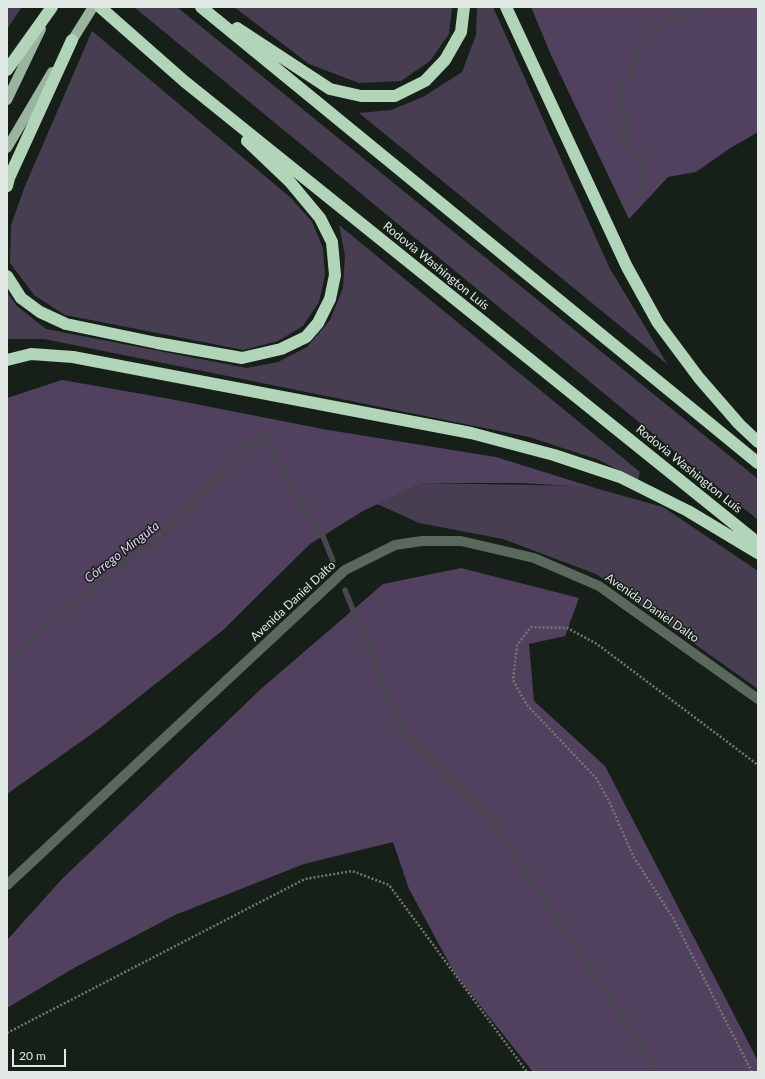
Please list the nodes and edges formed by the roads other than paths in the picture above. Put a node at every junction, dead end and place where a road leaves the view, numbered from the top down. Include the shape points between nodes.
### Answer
1 (52, 7) edge
2 (93, 7) edge
3 (100, 7) edge
4 (201, 7) edge
5 (205, 7) edge
6 (464, 7) edge
7 (506, 7) edge
8 (72, 40) junction
9 (7, 70) edge
10 (184, 81) junction
11 (7, 100) edge
12 (7, 148) edge
13 (7, 186) edge
14 (7, 276) edge
15 (7, 360) edge
16 (758, 442) edge
17 (758, 463) edge
18 (758, 543) edge
19 (758, 553) edge
20 (758, 699) edge
21 (7, 885) edge

1 - 9 highway
1 - 11 main road
2 - 8 main road
3 - 10 highway, Rodovia Washington Luís
4 - 17 highway
5 - 6 highway via 330,89 361,96 395,96 425,81 445,60 461,32
7 - 16 highway via 627,267 658,323 699,378
8 - 12 main road
8 - 13 highway
10 - 14 highway via 290,182 320,218 332,242 335,275 330,299 318,323 306,337 281,349 242,358 157,343 66,324 40,312 21,298
10 - 18 highway, Rodovia Washington Luís
15 - 19 highway via 32,354 73,357 470,433 554,455 620,477 688,511
20 - 21 street, Avenida Daniel Dalto via 599,586 534,558 461,540 422,540 395,545 345,570

